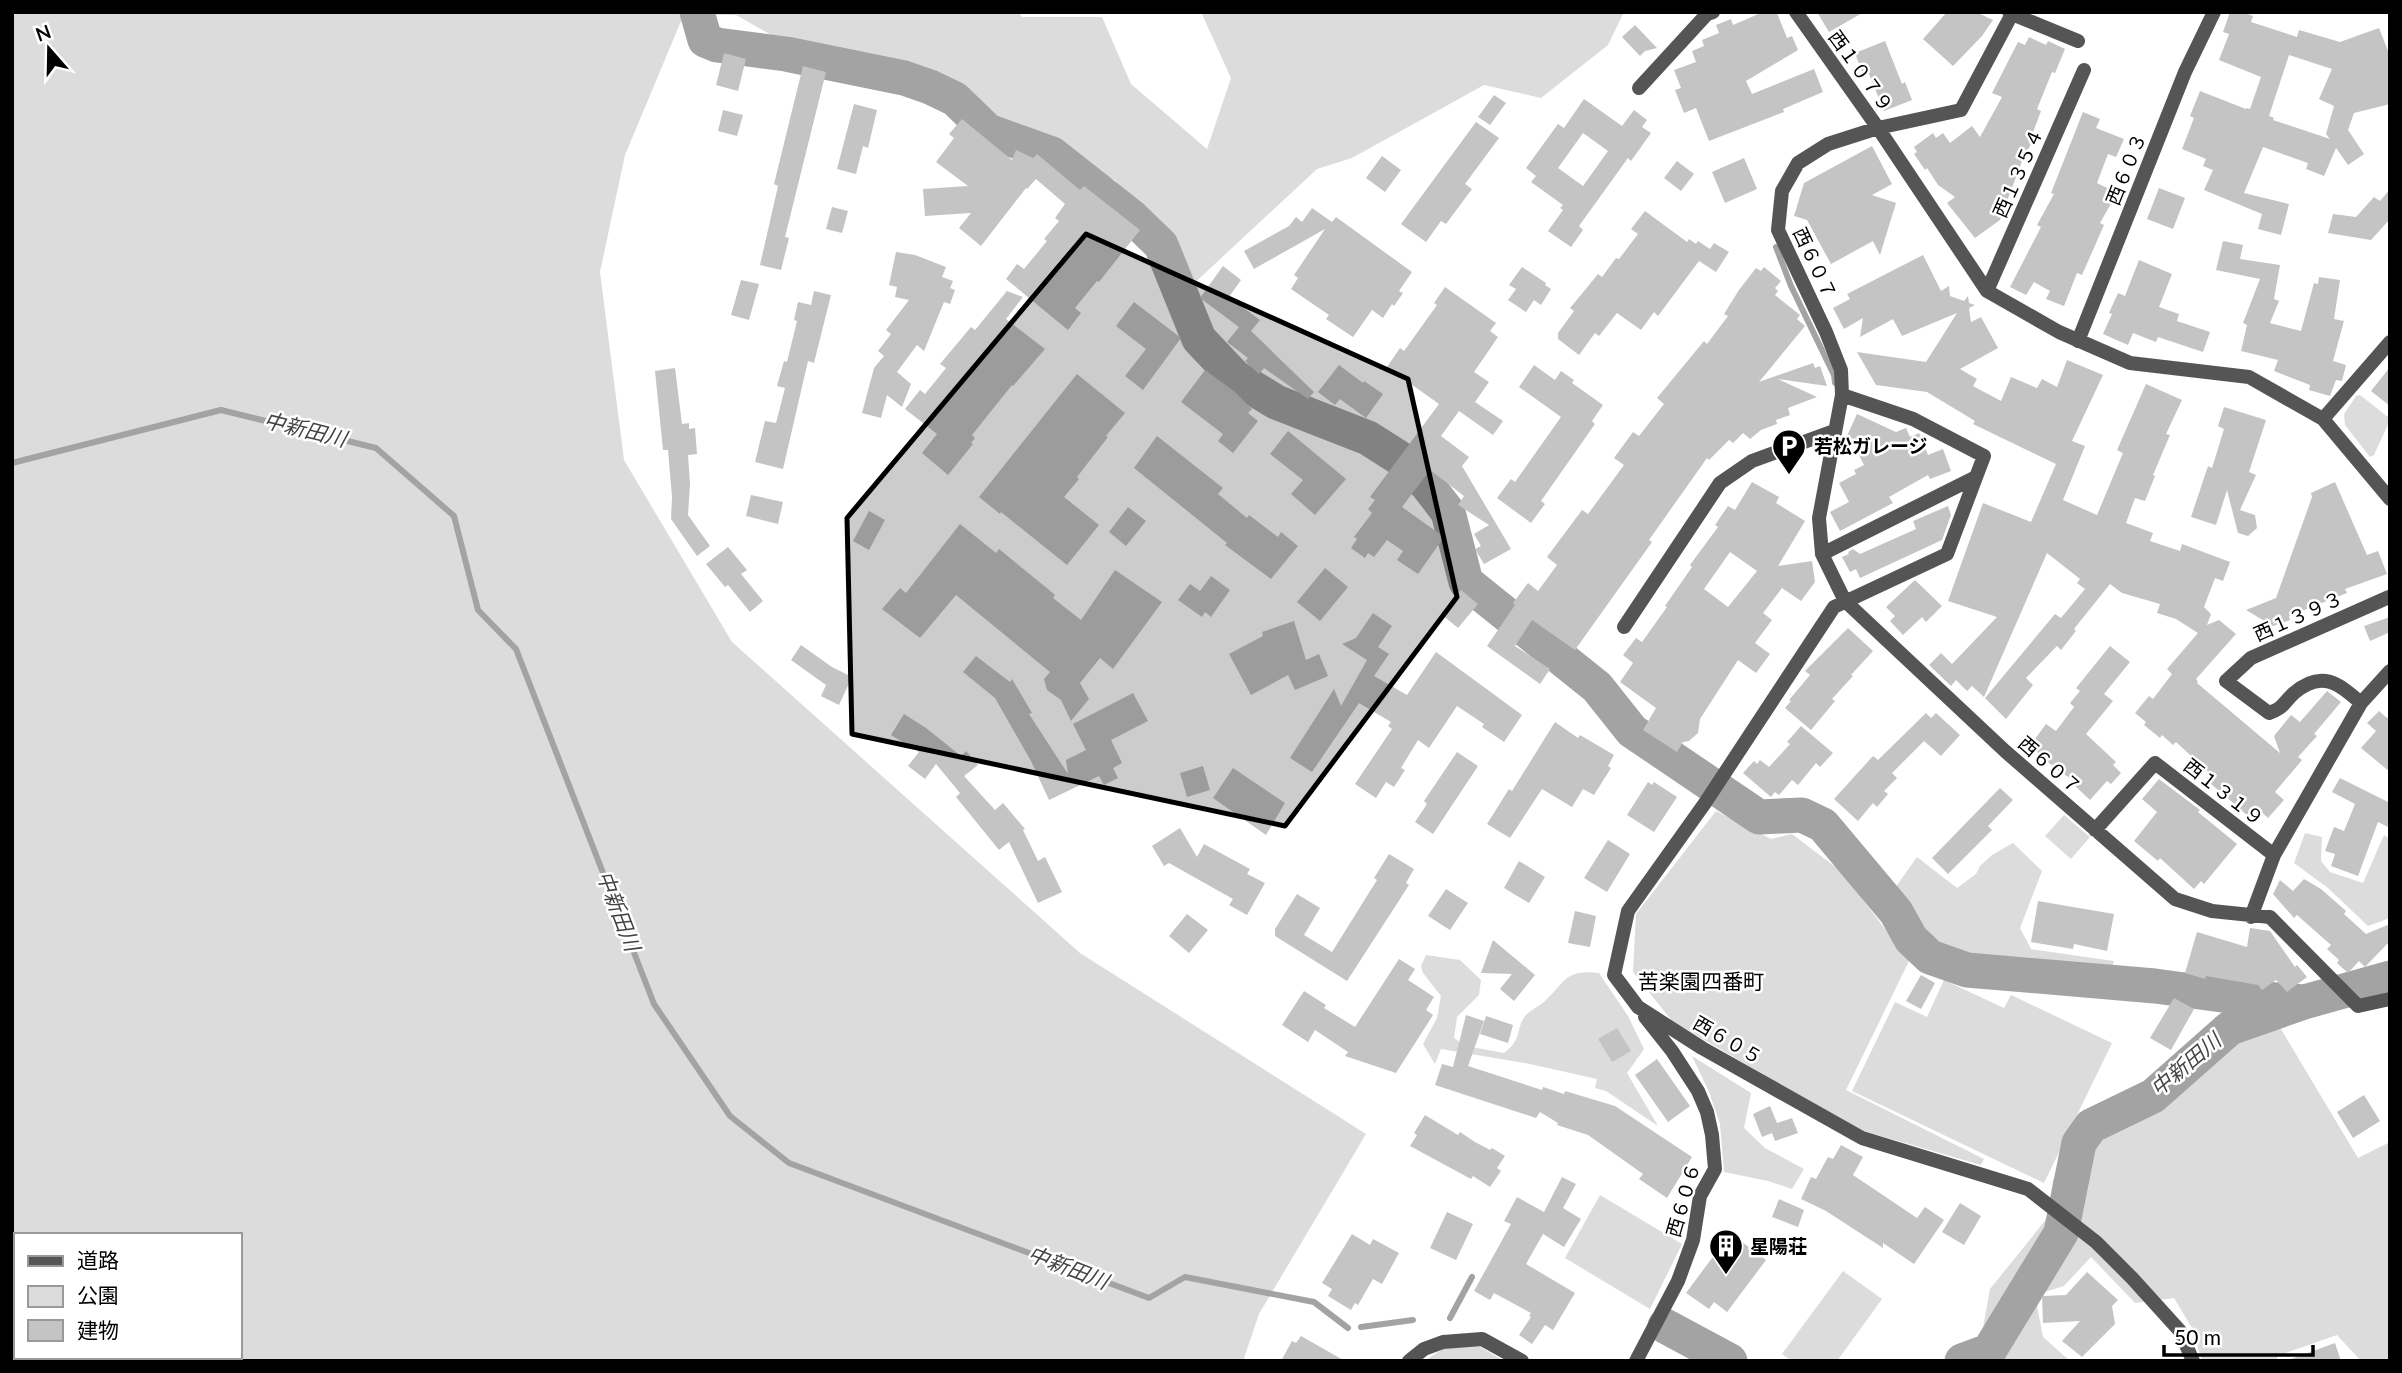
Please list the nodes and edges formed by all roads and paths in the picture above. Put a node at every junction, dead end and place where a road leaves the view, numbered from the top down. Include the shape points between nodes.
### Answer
1 (1713, 12) edge
2 (1796, 12) edge
3 (2214, 12) edge
4 (2010, 13) edge
5 (2078, 41) dead end
6 (2084, 70) dead end
7 (1639, 88) dead end
8 (1878, 128) junction
9 (1987, 291) junction
10 (2078, 341) junction
11 (2390, 342) edge
12 (1842, 395) junction
13 (2323, 419) junction
14 (1834, 431) junction
15 (1974, 478) junction
16 (2390, 499) edge
17 (1822, 554) junction
18 (2389, 597) edge
19 (1845, 601) junction
20 (1624, 627) dead end
21 (2390, 671) edge
22 (2361, 703) junction
23 (2095, 830) junction
24 (2274, 855) junction
25 (2251, 917) junction
26 (2390, 999) edge
27 (1638, 1007) junction
28 (1409, 1361) edge
29 (1522, 1361) edge
30 (1636, 1361) edge
31 (2193, 1361) edge

1 - 7 street
2 - 8 street, 西１０７９
3 - 10 street, 西６０３ via 2185,72
4 - 5 street
4 - 8 street, 西１０７９ via 1961,110
6 - 9 street, 西１３５４
8 - 9 street
8 - 12 street, 西６０７ via 1828,144 1798,163 1782,191 1778,230 1841,370
9 - 10 street
10 - 13 street via 2130,363 2249,377
11 - 13 street
12 - 14 street, 西６０７
12 - 15 street via 1913,419 1984,456
13 - 16 street
14 - 17 street, 西６０７ via 1819,518
14 - 20 street via 1752,461 1720,483
15 - 17 street
15 - 19 street via 1947,554
17 - 19 street, 西６０７
18 - 22 street, 西１３９３ via 2251,658 2226,681 2269,713 2318,680 2337,683
19 - 23 street, 西６０７
19 - 27 street, 西６０５ via 1834,607 1628,911 1614,975
21 - 22 street
22 - 24 street
23 - 24 street, 西１３１９ via 2155,762
23 - 25 street, 西６０７ via 2175,899
24 - 25 street
25 - 26 street, 西６０７ via 2270,917 2358,1006
27 - 30 street, 西６０６ via 1698,1091 1707,1112 1715,1169 1700,1196 1678,1281
27 - 31 street, 西６０５ via 1863,1138 2028,1189 2096,1242 2180,1331
28 - 29 street via 1443,1342 1482,1339

